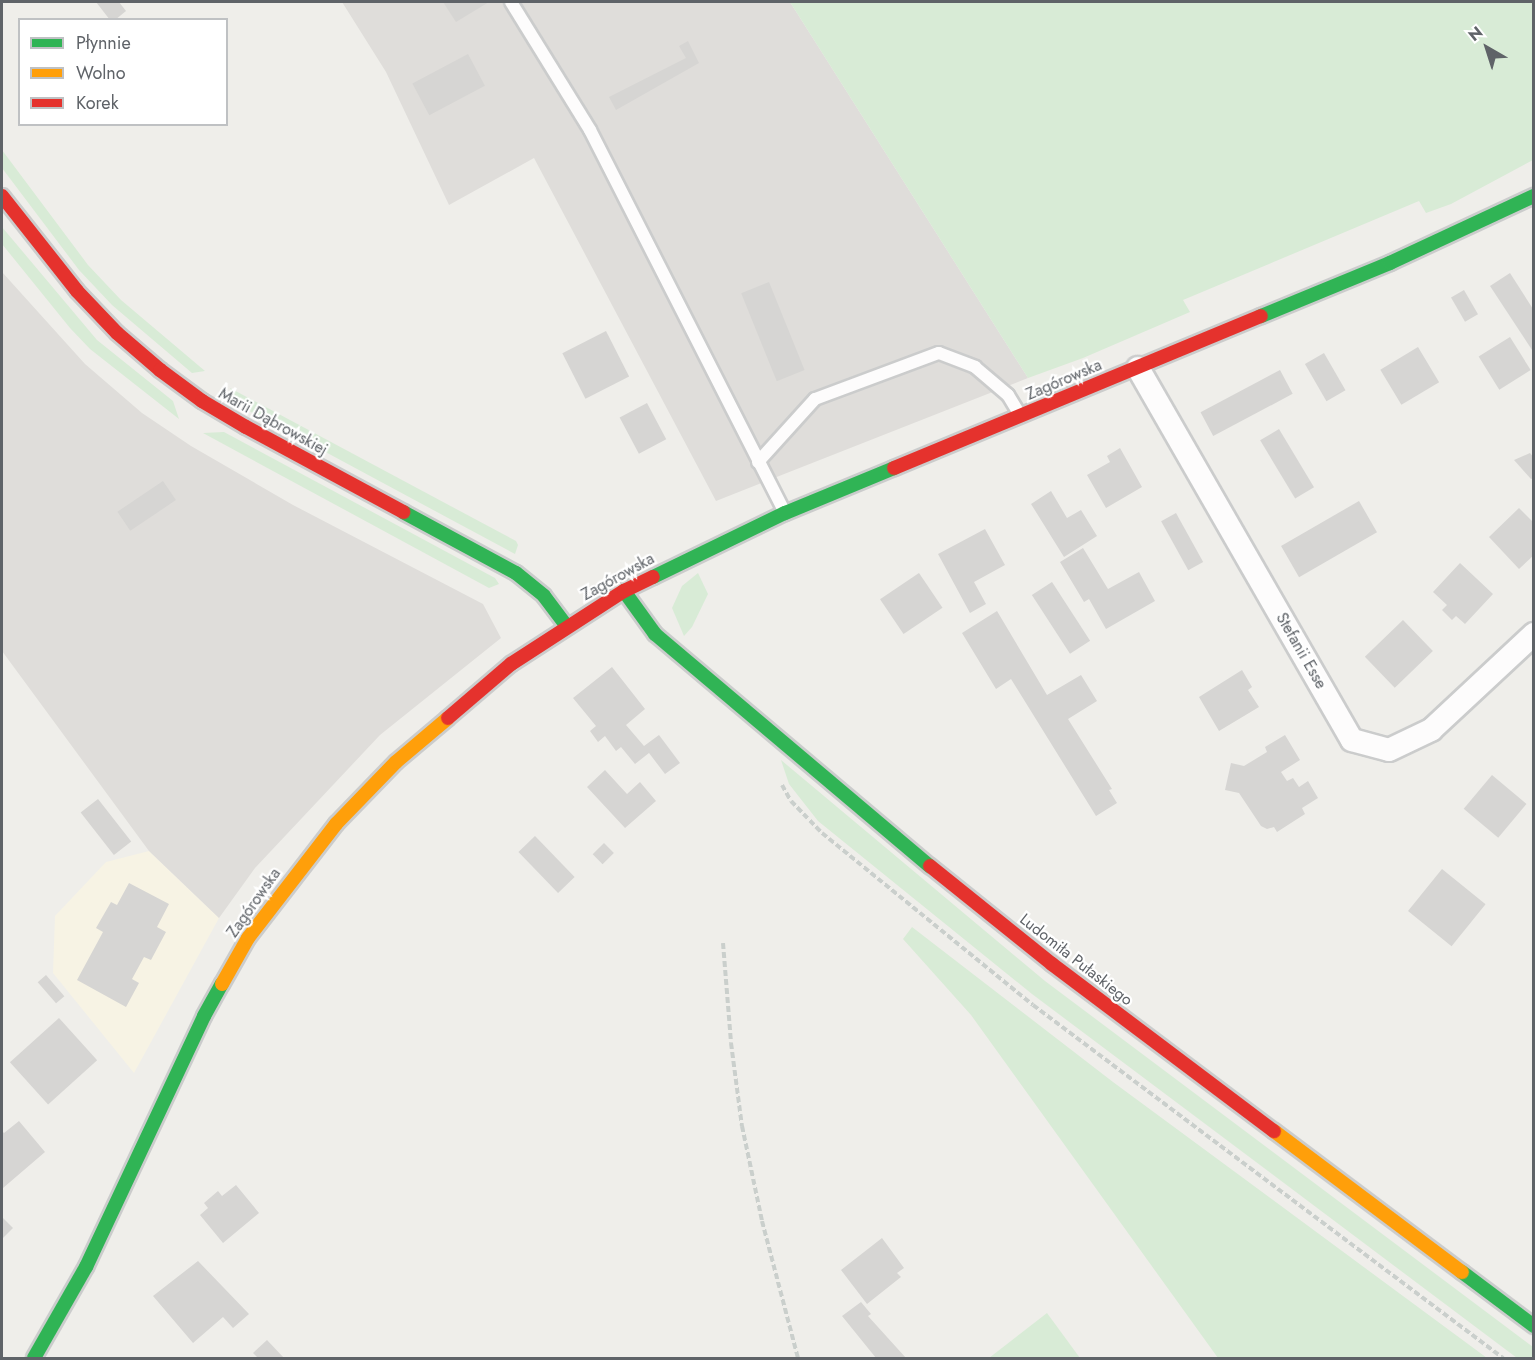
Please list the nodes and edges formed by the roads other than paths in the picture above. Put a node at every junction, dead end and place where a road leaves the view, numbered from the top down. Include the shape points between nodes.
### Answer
1 (511, 2) edge
2 (2, 196) edge
3 (1533, 196) edge
4 (1138, 368) junction
5 (1021, 417) junction
6 (758, 462) junction
7 (785, 513) junction
8 (624, 591) junction
9 (567, 626) junction
10 (1533, 634) edge
11 (1533, 1326) edge
12 (34, 1359) edge

1 - 6 lane via 590,130
2 - 9 street, Marii Dąbrowskiej via 77,291 160,370 246,427 516,573 544,596
3 - 4 street, Zagórowska via 1390,263
4 - 5 street, Zagórowska
4 - 10 street, Stefanii Esse via 1352,740 1389,750 1431,730
5 - 6 lane via 1008,395 975,367 939,353 816,399
5 - 7 street, Zagórowska
6 - 7 lane
7 - 8 street, Zagórowska
8 - 9 street, Zagórowska
8 - 11 street, Ludomiła Pułaskiego via 655,634 898,840 1043,957
9 - 12 street, Zagórowska via 511,664 417,742 336,824 273,903 204,1016 86,1267

